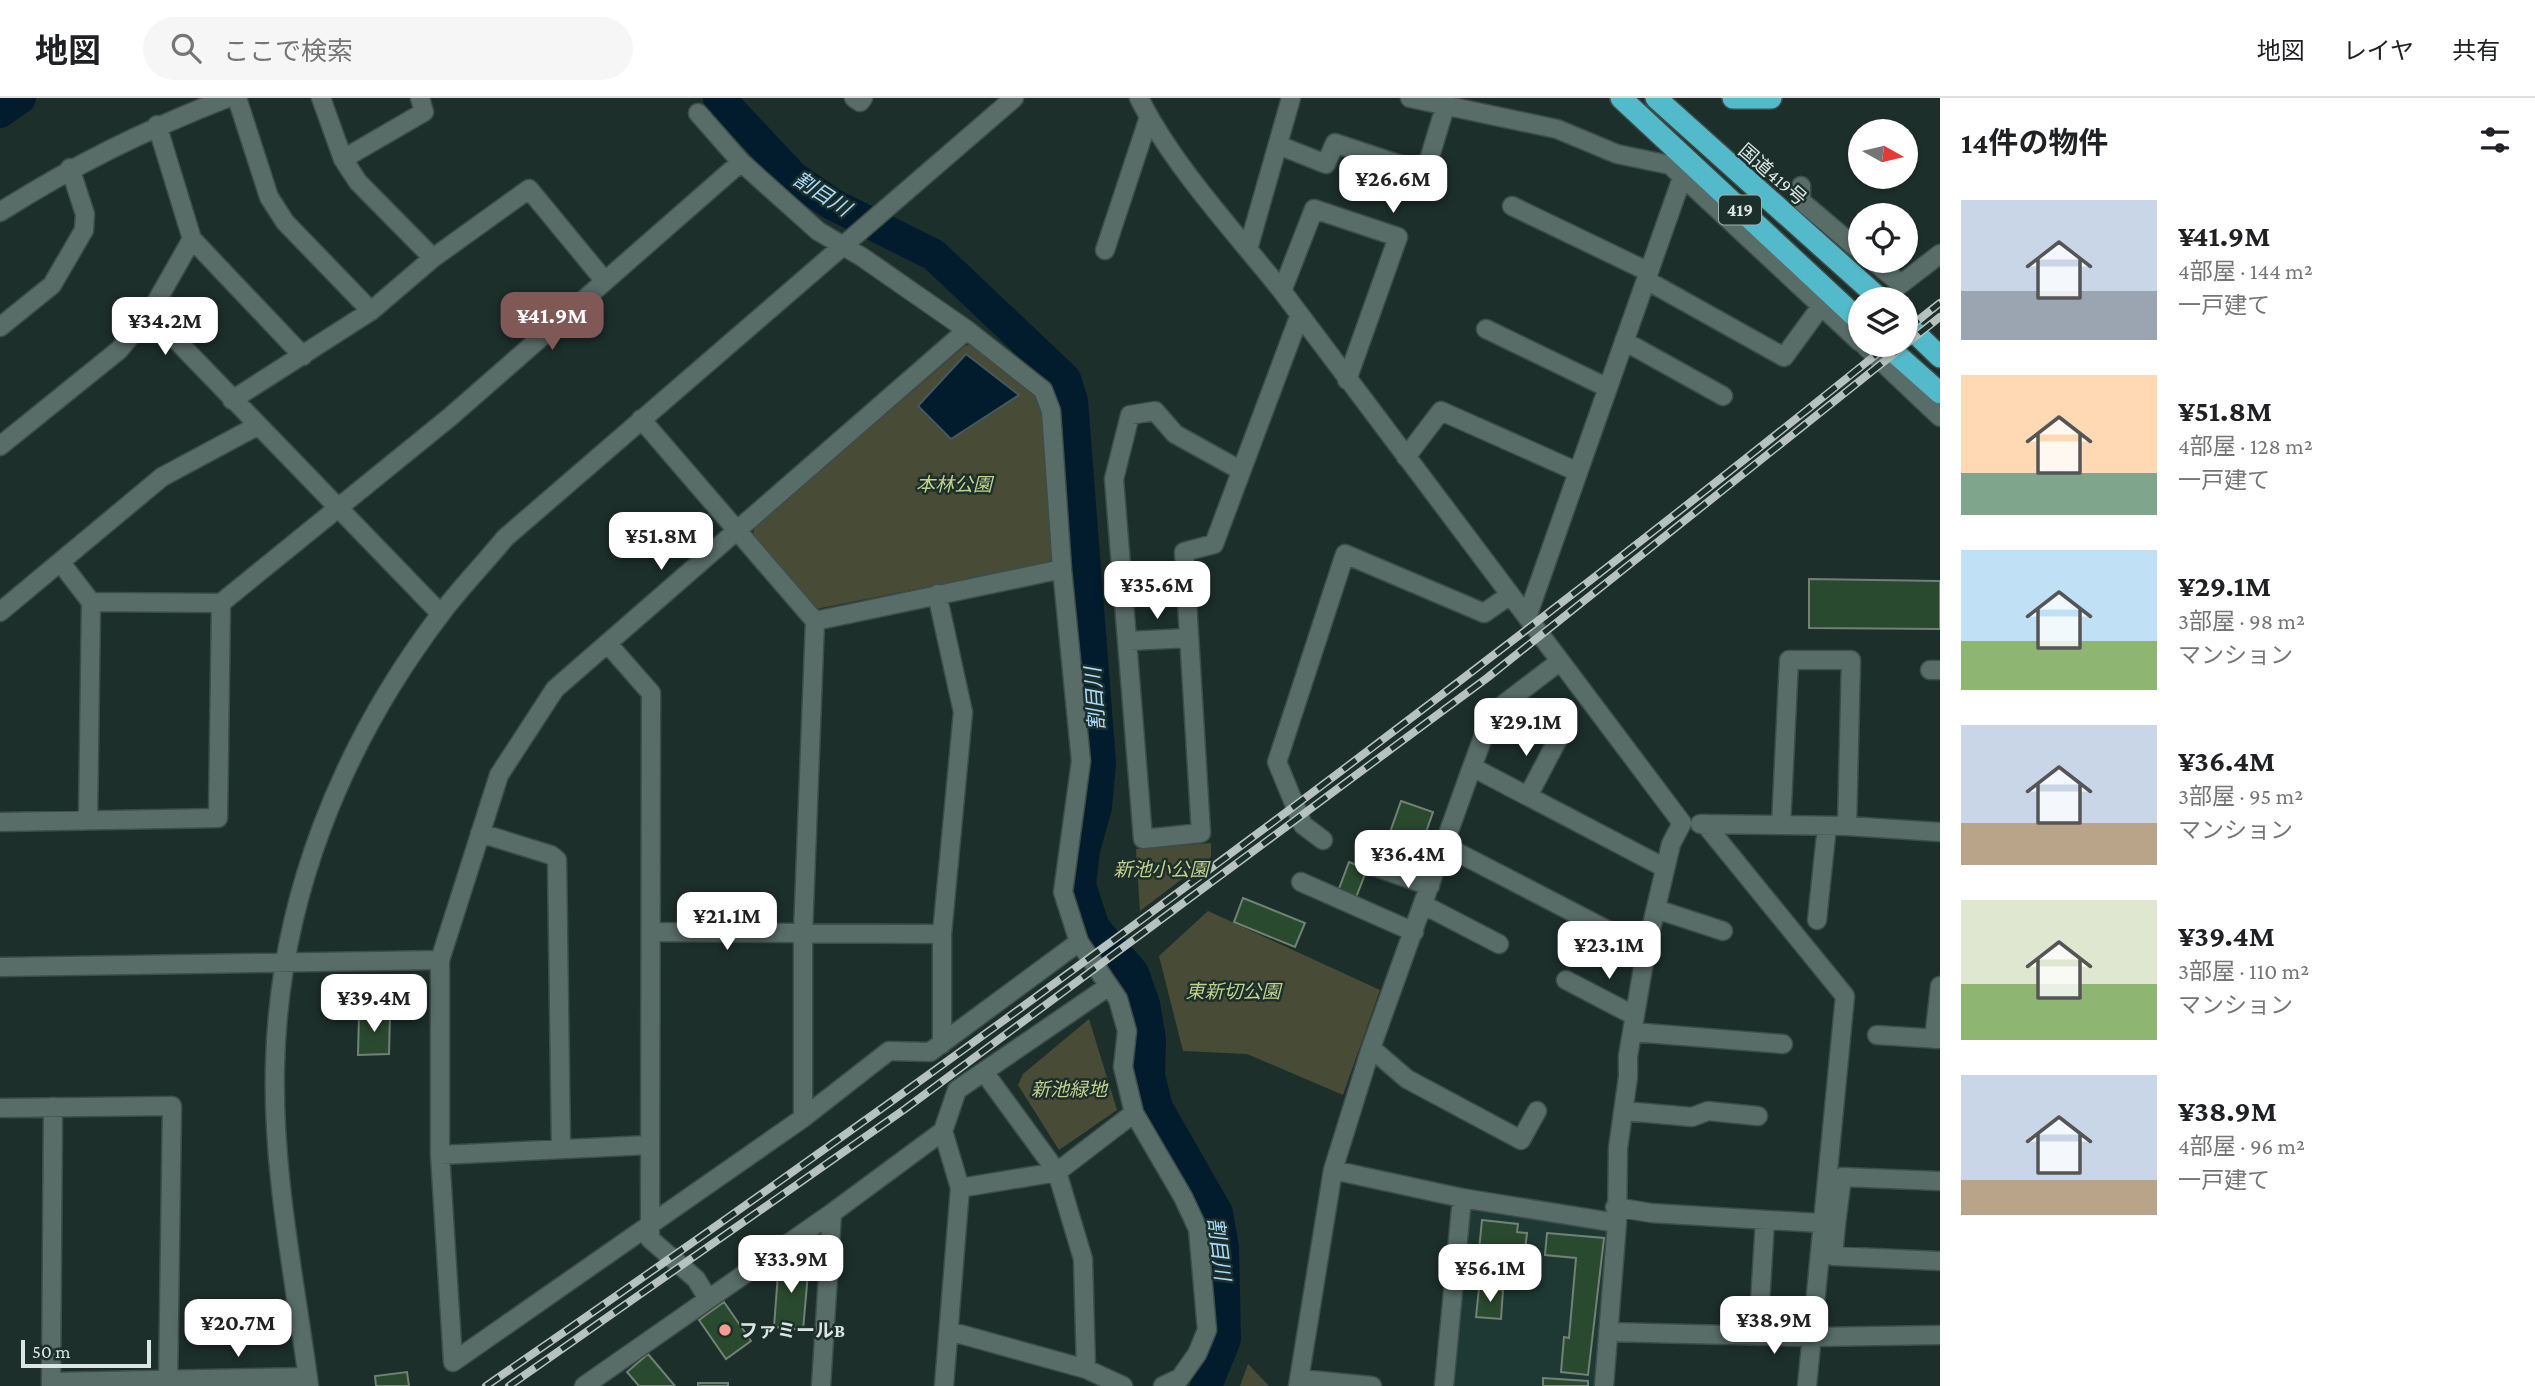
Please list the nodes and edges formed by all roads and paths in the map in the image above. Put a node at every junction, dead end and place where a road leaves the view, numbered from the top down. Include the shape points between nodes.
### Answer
1 (228, 98) edge
2 (237, 98) edge
3 (321, 98) edge
4 (420, 98) edge
5 (855, 98) edge
6 (863, 98) edge
7 (1014, 98) edge
8 (1139, 98) edge
9 (1292, 98) edge
10 (1410, 98) edge
11 (1620, 98) edge
12 (1656, 98) edge
13 (1733, 98) edge
14 (1771, 98) edge
15 (1445, 107) junction
16 (698, 113) dead end
17 (1149, 117) junction
18 (157, 125) junction
19 (1278, 145) junction
20 (343, 159) junction
21 (741, 162) junction
22 (70, 168) junction
23 (1683, 174) junction
24 (1801, 186) dead end
25 (1512, 206) dead end
26 (0, 212) edge
27 (192, 239) junction
28 (1848, 240) edge
29 (846, 243) junction
30 (1248, 249) junction
31 (1105, 250) dead end
32 (1940, 254) edge
33 (433, 258) junction
34 (1918, 271) edge
35 (1888, 273) edge
36 (1915, 273) edge
37 (1647, 276) junction
38 (604, 280) junction
39 (1868, 287) edge
40 (1282, 291) junction
41 (1822, 305) junction
42 (1848, 310) edge
43 (371, 311) junction
44 (150, 313) junction
45 (1299, 317) junction
46 (0, 327) edge
47 (1918, 328) edge
48 (1486, 329) dead end
49 (967, 330) junction
50 (1848, 330) edge
51 (1918, 335) edge
52 (1624, 341) junction
53 (1940, 345) edge
54 (303, 356) junction
55 (1940, 356) edge
56 (1877, 357) edge
57 (1900, 357) edge
58 (1347, 380) junction
59 (1608, 388) junction
60 (1940, 393) edge
61 (1723, 396) dead end
62 (232, 400) junction
63 (1940, 417) edge
64 (641, 419) junction
65 (257, 426) junction
66 (0, 446) edge
67 (1406, 457) junction
68 (1240, 470) junction
69 (1578, 472) junction
70 (336, 508) junction
71 (739, 530) junction
72 (61, 563) junction
73 (1062, 569) junction
74 (937, 594) junction
75 (1510, 595) junction
76 (91, 601) junction
77 (220, 603) junction
78 (0, 612) edge
79 (440, 614) junction
80 (1527, 617) junction
81 (815, 621) junction
82 (1188, 638) junction
83 (1129, 641) junction
84 (608, 644) junction
85 (1559, 662) junction
86 (1558, 738) dead end
87 (1472, 767) junction
88 (1528, 796) junction
89 (88, 820) junction
90 (0, 822) edge
91 (1682, 823) junction
92 (1705, 824) junction
93 (1781, 825) junction
94 (1826, 826) junction
95 (1847, 826) junction
96 (1940, 832) edge
97 (480, 833) junction
98 (1323, 840) dead end
99 (1445, 846) junction
100 (1373, 866) dead end
101 (1665, 868) junction
102 (1301, 882) dead end
103 (1430, 886) junction
104 (1424, 905) junction
105 (1656, 909) junction
106 (1817, 920) dead end
107 (1723, 931) dead end
108 (651, 932) junction
109 (1414, 932) junction
110 (803, 933) junction
111 (942, 934) junction
112 (1079, 943) junction
113 (1499, 944) dead end
114 (1646, 950) junction
115 (440, 960) junction
116 (284, 961) junction
117 (0, 967) edge
118 (1566, 980) dead end
119 (1109, 986) junction
120 (1940, 986) edge
121 (1633, 1024) junction
122 (1877, 1035) dead end
123 (1937, 1039) edge
124 (942, 1044) junction
125 (1783, 1044) dead end
126 (1371, 1048) junction
127 (984, 1072) junction
128 (53, 1107) junction
129 (0, 1108) edge
130 (1537, 1111) dead end
131 (1624, 1111) junction
132 (1134, 1113) junction
133 (1758, 1116) dead end
134 (803, 1118) junction
135 (943, 1131) junction
136 (649, 1145) junction
137 (561, 1149) junction
138 (440, 1155) junction
139 (1333, 1170) junction
140 (1057, 1172) junction
141 (1940, 1181) edge
142 (960, 1188) junction
143 (1462, 1198) junction
144 (832, 1213) junction
145 (1616, 1215) junction
146 (1765, 1220) junction
147 (650, 1223) junction
148 (1830, 1224) junction
149 (1940, 1261) edge
150 (707, 1297) junction
151 (949, 1331) junction
152 (1608, 1332) junction
153 (1940, 1335) edge
154 (1758, 1336) junction
155 (1814, 1337) junction
156 (1086, 1369) junction
157 (309, 1381) edge
158 (168, 1383) edge
159 (1299, 1383) edge
160 (51, 1384) edge
161 (583, 1386) edge
162 (821, 1386) edge
163 (944, 1386) edge
164 (1123, 1386) edge
165 (1163, 1386) edge
166 (1372, 1386) edge
167 (1444, 1386) edge
168 (1604, 1386) edge
169 (1808, 1386) edge

1 - 18 street
2 - 43 street via 269,197 285,222
3 - 20 street
4 - 20 street via 424,112
5 - 6 street via 860,102
7 - 29 street
8 - 17 street
9 - 19 street
10 - 15 street
11 - 42 highway, 419
12 - 39 highway, 国道419号 / 419
13 - 14 highway
15 - 19 street via 1425,173 1335,143 1326,164
15 - 23 street via 1557,129 1617,154 1670,165
16 - 21 street
17 - 30 street
17 - 31 street
18 - 22 street
18 - 27 street
19 - 30 street
20 - 33 street via 358,182
21 - 29 street via 818,231
21 - 38 street
22 - 26 street
22 - 46 street via 85,214 84,230 52,285
23 - 37 street
23 - 41 street
24 - 28 street via 1801,201
25 - 37 street
27 - 44 street
27 - 54 street
29 - 49 street
29 - 64 street
30 - 40 street
32 - 34 street
33 - 38 street via 528,189
33 - 43 street
35 - 36 street via 1901,284
37 - 41 street via 1784,357
37 - 52 street
38 - 70 street via 450,417
40 - 45 street
40 - 58 street via 1314,209 1398,237
41 - 50 street
43 - 54 street
44 - 62 street
44 - 66 street via 119,350
45 - 58 street
45 - 68 street
47 - 53 highway
48 - 59 street
49 - 71 street
49 - 73 street via 1043,390 1051,411
51 - 55 highway
52 - 59 street
52 - 61 street
54 - 62 street
56 - 63 street
57 - 60 highway
58 - 67 street
59 - 69 street
62 - 65 street
64 - 71 street
64 - 79 street via 505,538
65 - 70 street
65 - 72 street via 162,477
67 - 69 street via 1440,411
67 - 75 street
68 - 82 street via 1214,544 1184,552
68 - 83 street via 1175,434 1155,411 1130,415 1114,479
69 - 80 street
70 - 77 street
70 - 79 street
71 - 81 street
71 - 84 street
72 - 76 street
72 - 78 street
73 - 74 street
73 - 112 street via 1081,761 1063,892
74 - 81 street
74 - 111 street via 963,712
75 - 80 street
75 - 98 street via 1484,613 1345,554 1277,762 1303,825
76 - 77 street
76 - 89 street
77 - 89 street via 218,818
79 - 116 street via 350,757 306,869
80 - 85 street
81 - 110 street
82 - 83 street
82 - 83 street via 1201,833 1143,839
84 - 97 street via 555,689 499,775
84 - 108 street via 651,693
85 - 87 street via 1500,707
85 - 91 street
86 - 88 street
87 - 88 street
87 - 99 street
88 - 101 street
89 - 90 street
91 - 92 street
91 - 101 street
92 - 93 street
92 - 148 street via 1845,996
93 - 94 street
93 - 95 street via 1789,660 1851,660
94 - 95 street
94 - 106 street
95 - 96 street
97 - 115 street
97 - 137 street via 557,860
99 - 103 street
99 - 114 street
100 - 103 street
101 - 105 street
102 - 109 street
103 - 104 street
104 - 109 street
104 - 113 street
105 - 107 street
105 - 114 street
108 - 110 street
108 - 136 street
109 - 126 street
110 - 111 street
110 - 134 street
111 - 124 street
112 - 119 street
112 - 124 street
114 - 121 street
115 - 116 street
115 - 138 street
116 - 117 street
116 - 157 street via 275,1065 278,1157
118 - 121 street
119 - 127 street
119 - 132 street via 1118,999 1127,1031 1124,1067
120 - 123 street
121 - 125 street
121 - 131 street
122 - 123 street
124 - 134 street via 930,1052 889,1051
126 - 130 street via 1407,1079 1521,1140
126 - 139 street
127 - 135 street via 957,1090
127 - 140 street
128 - 129 street
128 - 158 street via 172,1105
128 - 160 street
131 - 133 street
131 - 145 street
132 - 140 street
132 - 165 street via 1198,1229 1207,1330 1180,1378
134 - 147 street
135 - 142 street
135 - 144 street
136 - 137 street
136 - 147 street
137 - 138 street
138 - 147 street via 453,1362
139 - 143 street
139 - 159 street
140 - 142 street
140 - 156 street via 1083,1259
141 - 148 street via 1842,1177
142 - 151 street
143 - 145 street
143 - 167 street
144 - 150 street
144 - 162 street
145 - 146 street
145 - 152 street
146 - 148 street
146 - 154 street
147 - 150 street via 650,1239 696,1279
148 - 149 street via 1833,1256
148 - 155 street
150 - 161 street
151 - 156 street
151 - 163 street
152 - 154 street
152 - 168 street
153 - 155 street
154 - 155 street
155 - 169 street
156 - 164 street
157 - 158 street
158 - 160 street
159 - 166 street

